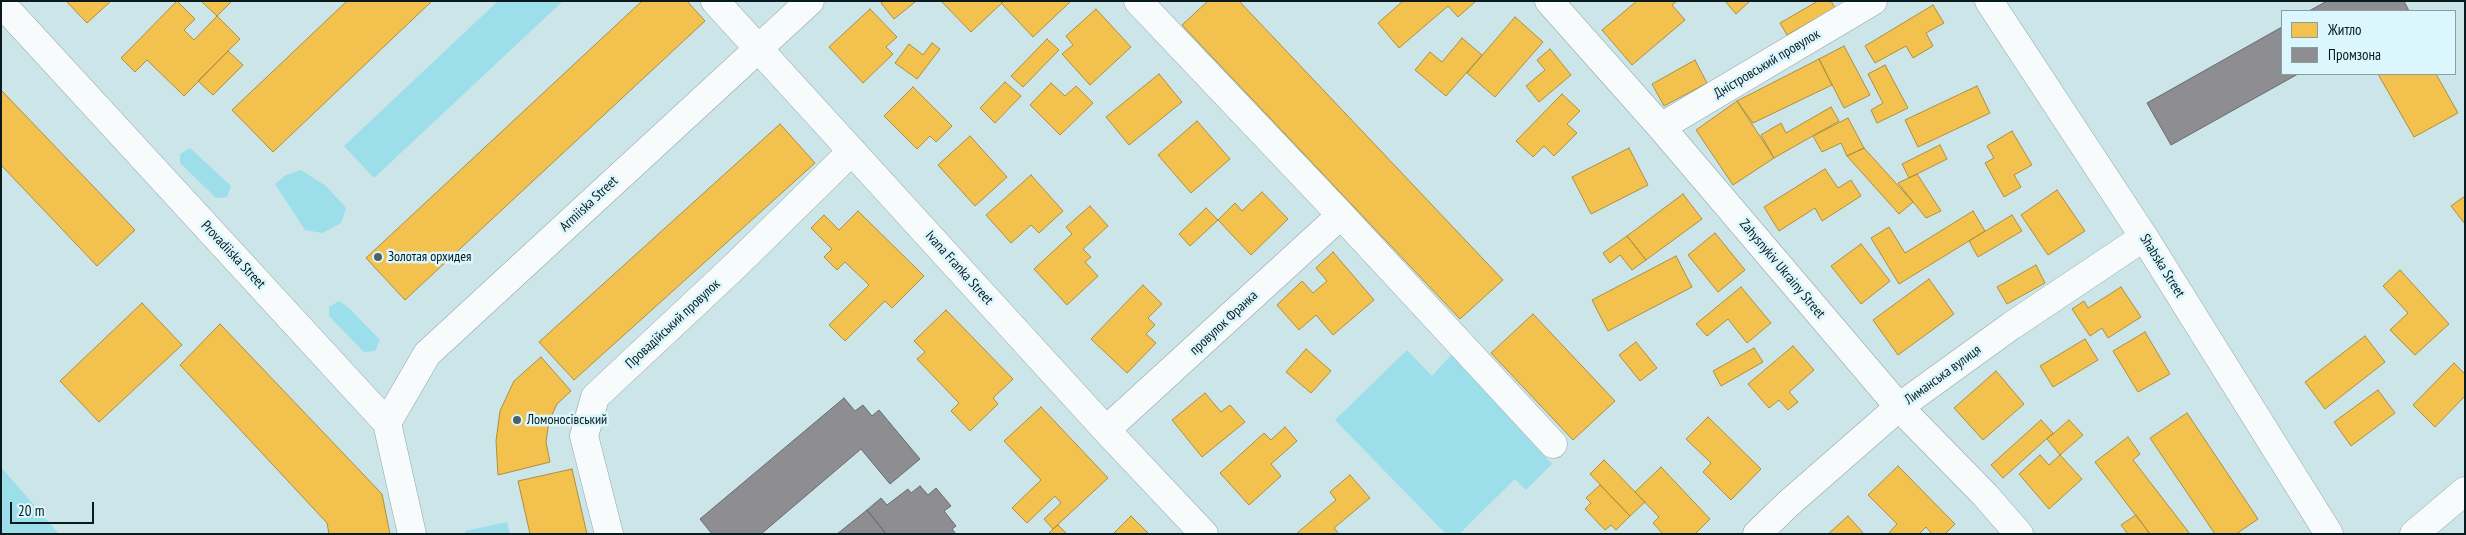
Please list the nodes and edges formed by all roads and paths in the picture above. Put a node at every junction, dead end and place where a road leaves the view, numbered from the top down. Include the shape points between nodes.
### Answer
1 (715, 1) edge
2 (810, 1) edge
3 (1138, 1) edge
4 (1549, 1) edge
5 (1873, 1) edge
6 (1989, 1) edge
7 (1, 3) edge
8 (758, 48) junction
9 (1661, 127) junction
10 (852, 151) junction
11 (1341, 215) junction
12 (2144, 237) junction
13 (1899, 407) junction
14 (387, 423) junction
15 (1106, 430) junction
16 (1553, 444) dead end
17 (2465, 491) edge
18 (412, 534) edge
19 (608, 534) edge
20 (1204, 534) edge
21 (1757, 534) edge
22 (2019, 534) edge
23 (2329, 534) edge
24 (2414, 534) edge

1 - 8 street, Ivana Franka Street
2 - 8 street, Armiiska Street
3 - 11 street
4 - 9 street, Zahysnykiv Ukrainy Street
5 - 9 street, Дністровський провулок
6 - 12 street, Shabska Street
7 - 14 street, Provadiiska Street
8 - 10 street, Ivana Franka Street
8 - 14 street, Armiiska Street via 427,354
9 - 13 street, Zahysnykiv Ukrainy Street
10 - 15 street, Ivana Franka Street
10 - 19 street, Провадійський провулок via 596,397 584,436
11 - 15 street, провулок Франка
11 - 16 street
12 - 13 street, Лиманська вулиця via 2011,326
12 - 23 street, Shabska Street
13 - 21 street, Лиманська вулиця
13 - 22 street, Zahysnykiv Ukrainy Street
14 - 18 street, Provadiiska Street
15 - 20 street, Ivana Franka Street
17 - 24 street

